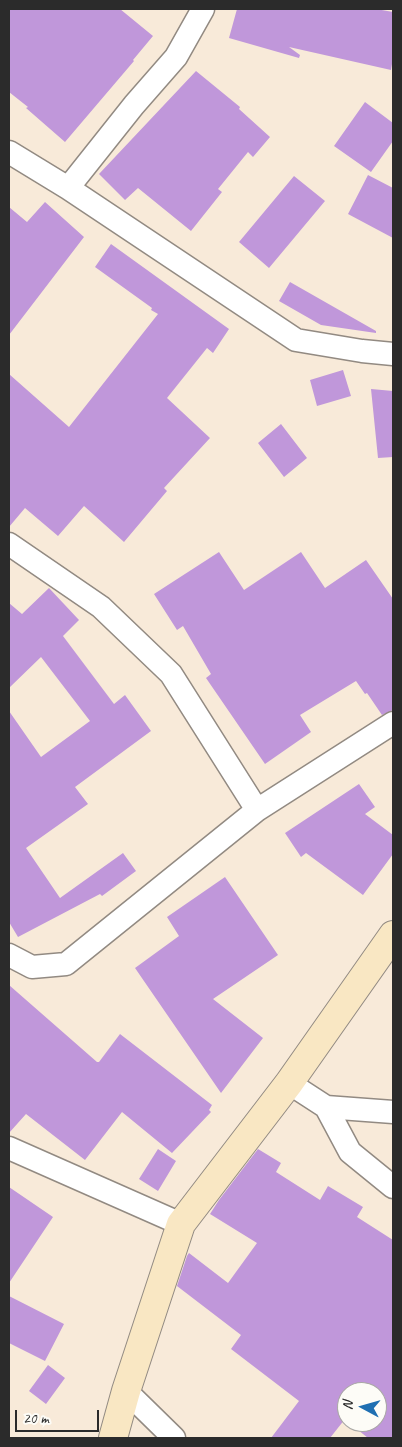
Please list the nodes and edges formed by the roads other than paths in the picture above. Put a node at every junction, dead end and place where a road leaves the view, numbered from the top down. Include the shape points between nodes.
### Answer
1 (203, 9) edge
2 (9, 152) edge
3 (68, 188) junction
4 (393, 354) edge
5 (9, 544) edge
6 (393, 723) edge
7 (257, 810) junction
8 (393, 935) edge
9 (9, 955) edge
10 (289, 1082) junction
11 (326, 1107) junction
12 (393, 1112) edge
13 (9, 1148) edge
14 (393, 1187) edge
15 (182, 1224) junction
16 (126, 1391) junction
17 (113, 1438) edge
18 (174, 1438) edge

1 - 3 street via 176,57
2 - 3 street
3 - 4 street via 296,340
5 - 7 street via 100,607 171,674
6 - 7 street
7 - 9 street via 66,964 32,967
8 - 10 street
10 - 11 street
10 - 15 street
11 - 12 street
11 - 14 street via 350,1152
13 - 15 street
15 - 16 street
16 - 17 street
16 - 18 street

